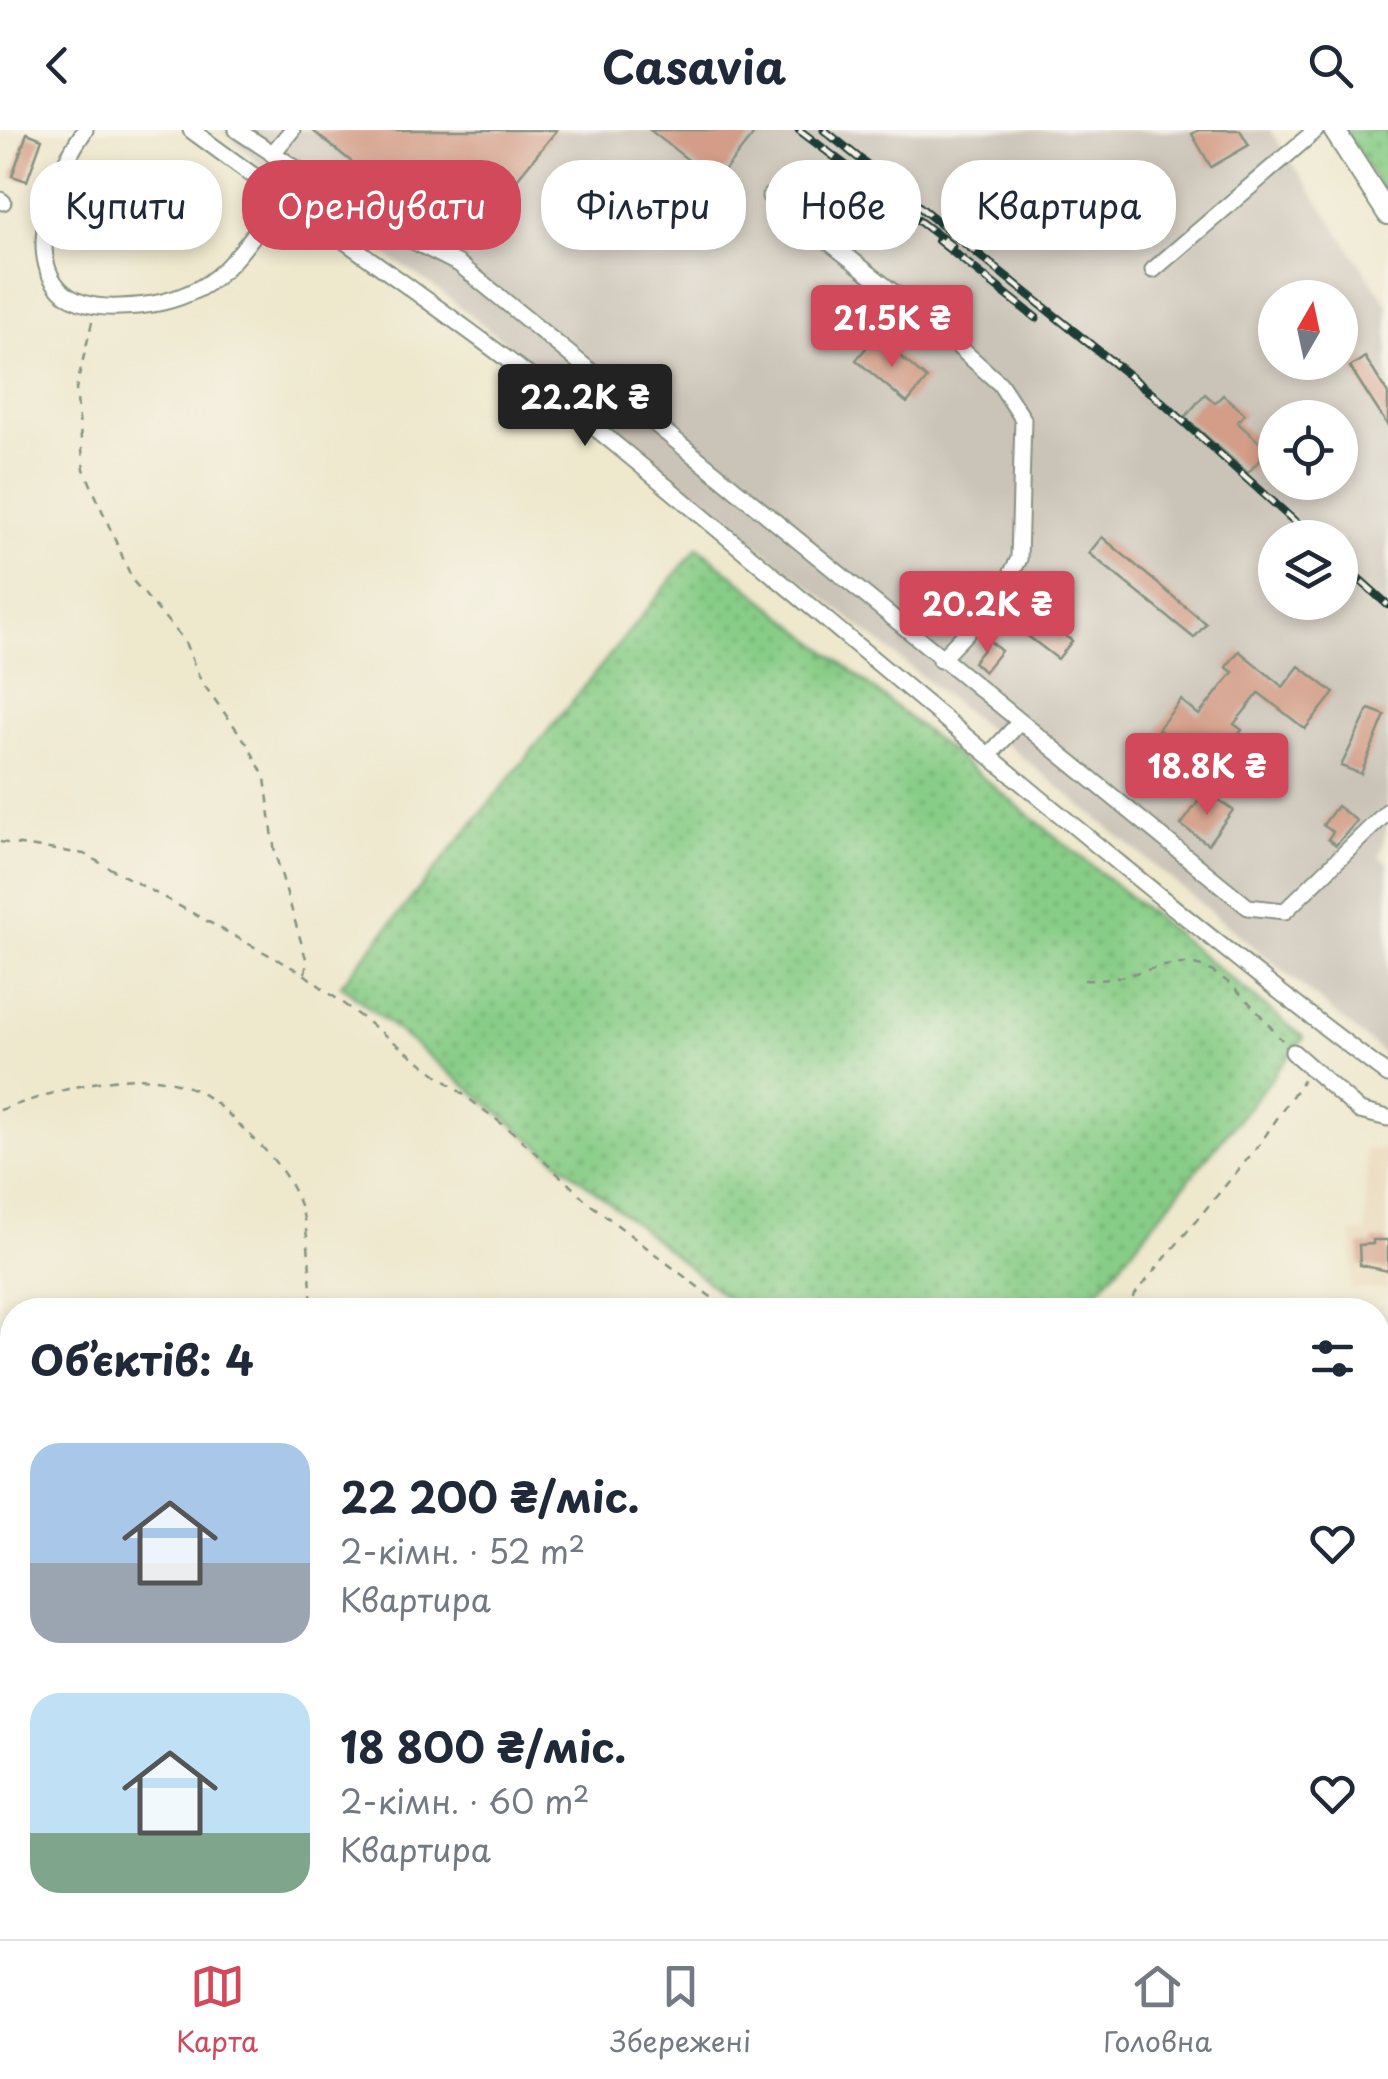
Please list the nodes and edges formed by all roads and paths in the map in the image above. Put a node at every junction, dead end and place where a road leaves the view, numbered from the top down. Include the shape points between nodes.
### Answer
1 (84, 130) edge
2 (191, 130) edge
3 (238, 130) edge
4 (292, 130) edge
5 (1316, 130) edge
6 (1334, 130) edge
7 (272, 154) junction
8 (242, 168) edge
9 (1388, 214) edge
10 (242, 243) edge
11 (356, 250) edge
12 (838, 250) edge
13 (1153, 270) dead end
14 (97, 308) junction
15 (940, 660) junction
16 (1018, 724) junction
17 (991, 753) junction
18 (1388, 811) edge
19 (0, 842) edge
20 (304, 974) junction
21 (1084, 980) dead end
22 (1293, 1052) joint
23 (1310, 1069) junction
24 (1388, 1076) edge
25 (0, 1110) edge
26 (1388, 1118) edge
27 (311, 1298) edge
28 (712, 1298) edge
29 (1132, 1298) edge

1 - 14 street via 55,183 43,247 60,290
2 - 8 street
3 - 7 street
4 - 7 street
5 - 13 street
6 - 9 main road
7 - 15 street via 387,228 459,264
10 - 14 street via 204,286 161,305
11 - 17 street via 508,358
12 - 15 street via 1000,384 1022,419 1018,559 996,602
14 - 20 path via 76,389 84,469 133,581 184,640 201,681 265,778 276,853 307,962
15 - 16 street
16 - 17 street
16 - 18 street via 1248,907 1285,911
17 - 24 street via 1053,810
19 - 20 path via 84,854
20 - 28 path via 538,1152 590,1204
21 - 22 path via 1113,982 1187,964 1208,969
22 - 23 street
23 - 26 street via 1360,1110
23 - 29 path via 1259,1144
25 - 27 path via 58,1092 147,1078 193,1088 290,1180 304,1218

